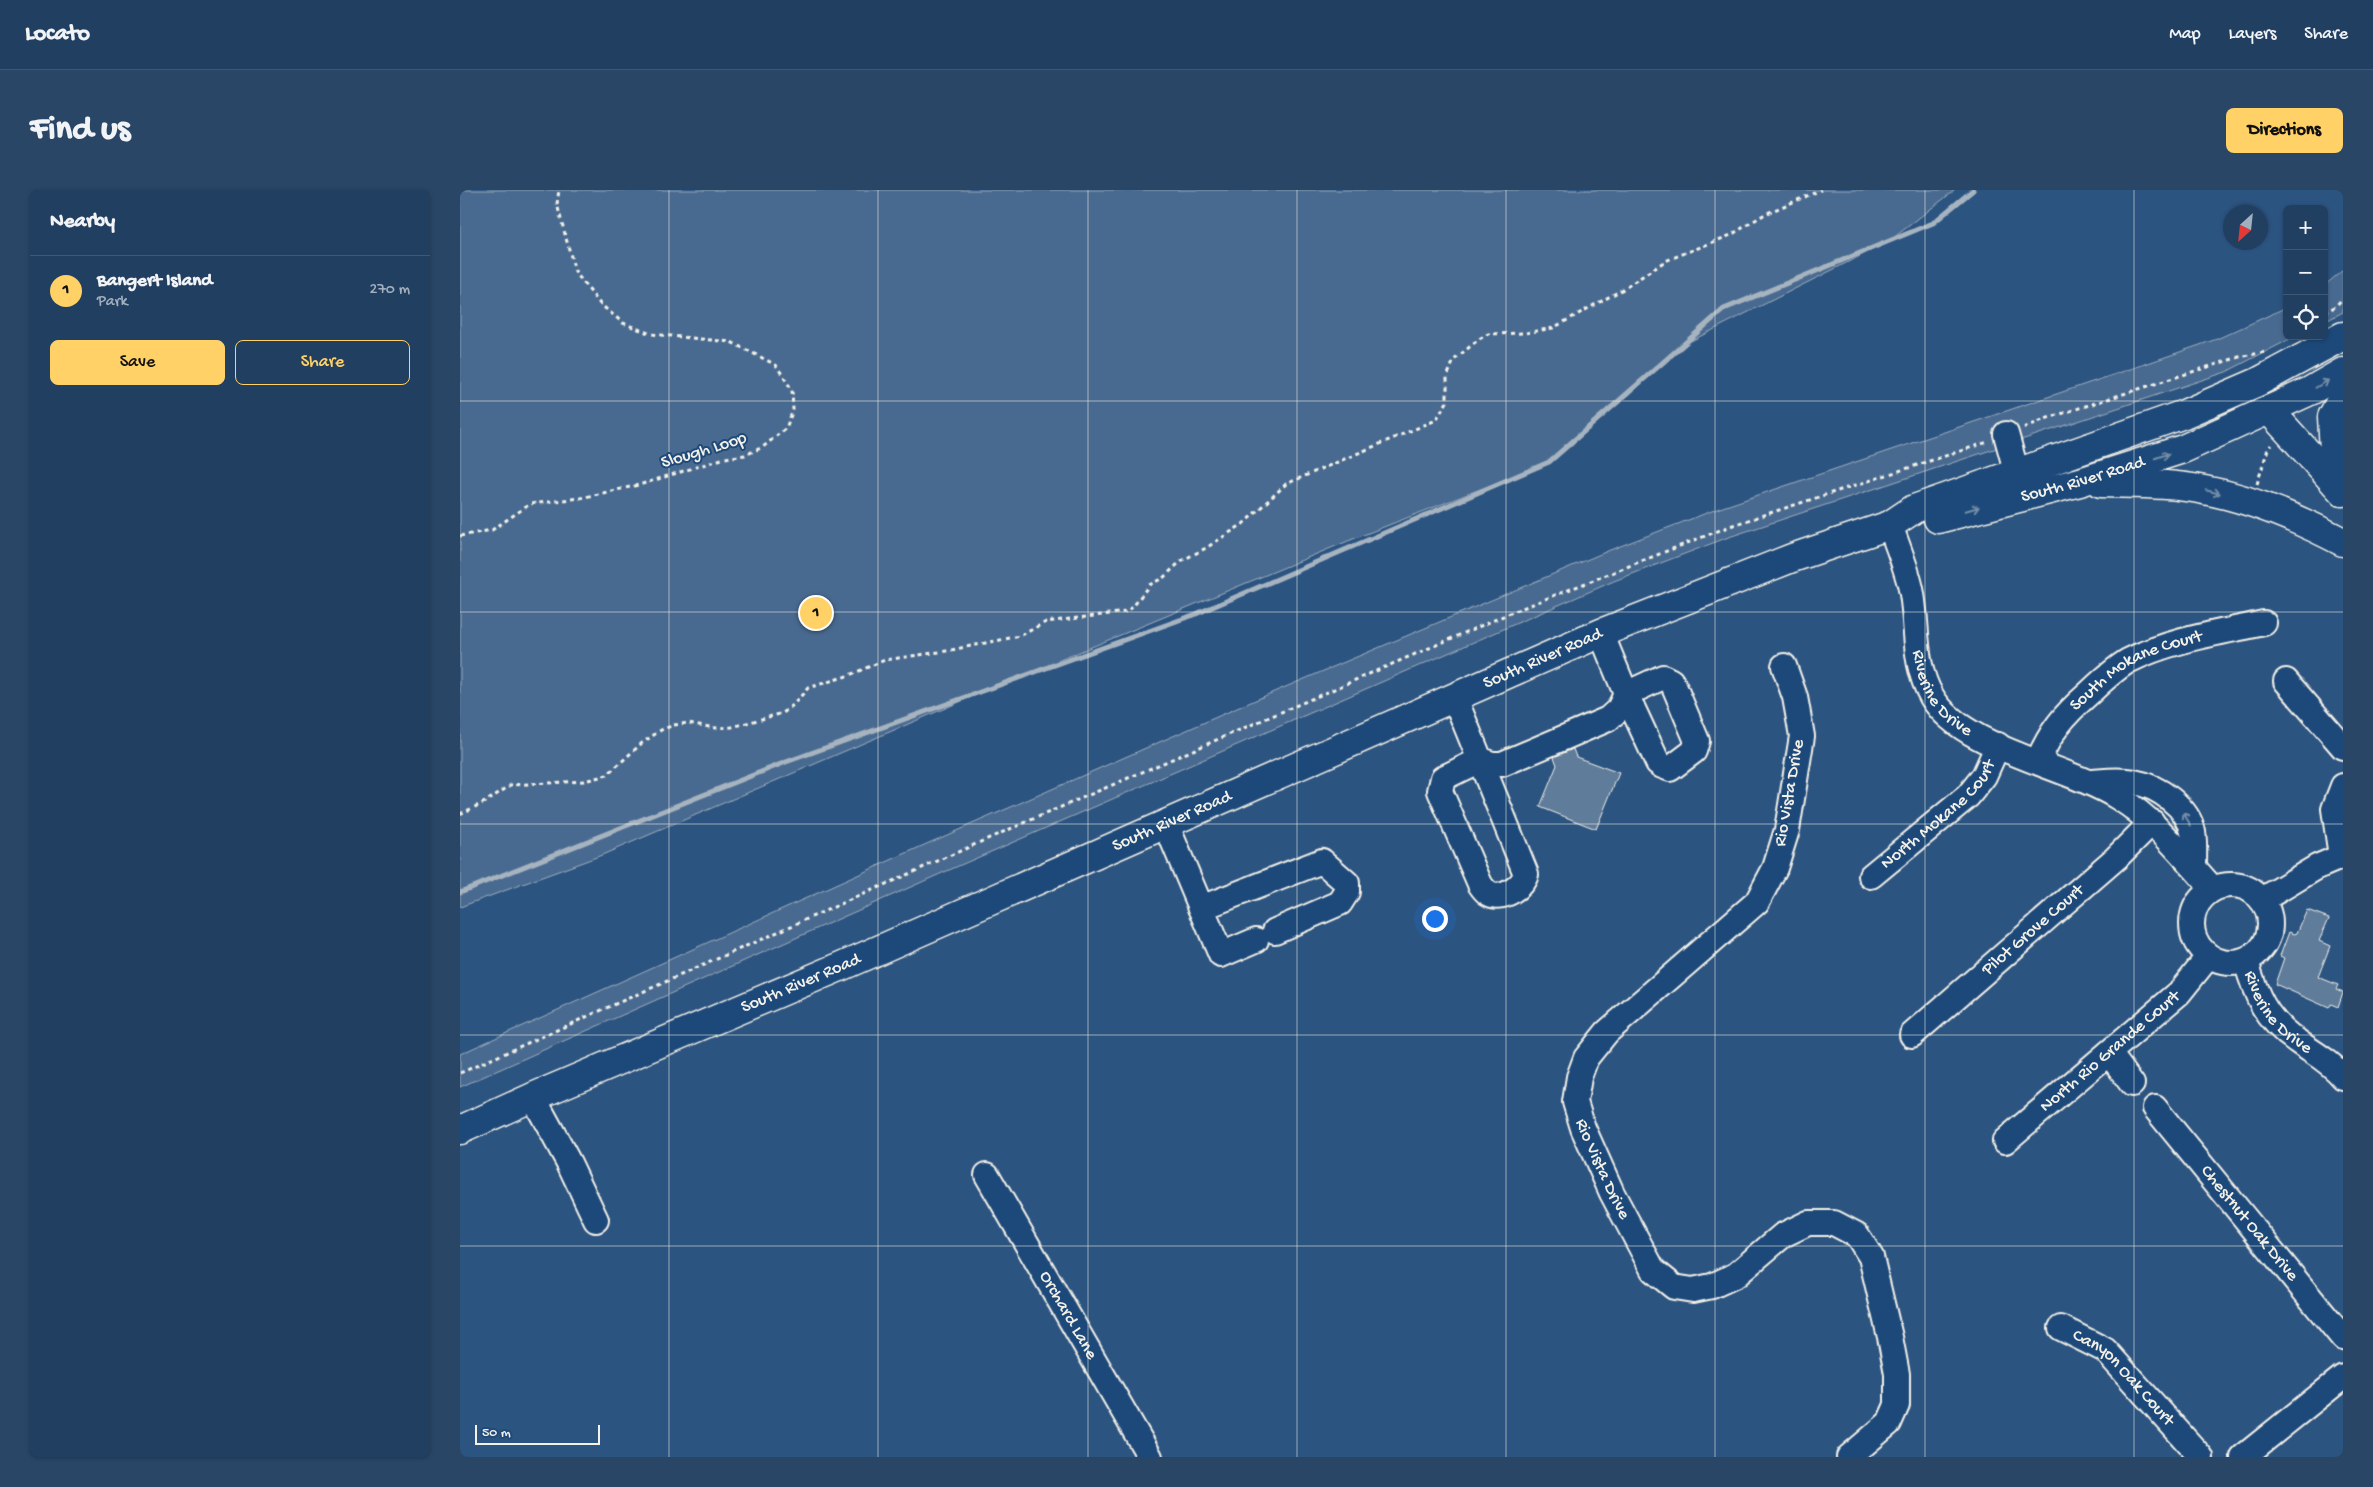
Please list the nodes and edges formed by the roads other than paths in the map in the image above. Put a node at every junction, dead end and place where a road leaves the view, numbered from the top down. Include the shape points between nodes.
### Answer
1 (2343, 336) edge
2 (2343, 350) edge
3 (2343, 372) edge
4 (2343, 397) edge
5 (2269, 410) junction
6 (2006, 434) road end
7 (2019, 481) junction
8 (2077, 482) junction
9 (2340, 488) edge
10 (1890, 526) junction
11 (2343, 542) edge
12 (2264, 623) dead end
13 (1601, 633) junction
14 (1784, 666) dead end
15 (2286, 681) dead end
16 (1454, 696) junction
17 (1998, 745) junction
18 (2343, 747) edge
19 (1480, 760) junction
20 (2038, 761) junction
21 (2089, 782) junction
22 (2343, 786) edge
23 (2152, 822) junction
24 (1166, 824) junction
25 (2342, 856) edge
26 (2194, 866) junction
27 (1872, 876) dead end
28 (2213, 889) junction
29 (2262, 900) junction
30 (1201, 908) junction
31 (2208, 957) junction
32 (2246, 961) junction
33 (1912, 1035) dead end
34 (2109, 1053) junction
35 (2343, 1077) edge
36 (2132, 1084) dead end
37 (533, 1097) junction
38 (2155, 1108) dead end
39 (460, 1130) edge
40 (2005, 1141) dead end
41 (986, 1175) dead end
42 (596, 1220) dead end
43 (2061, 1328) dead end
44 (2343, 1338) edge
45 (2343, 1377) edge
46 (1150, 1457) edge
47 (1849, 1457) edge
48 (2201, 1457) edge
49 (2243, 1457) edge

1 - 7 main road, South River Road via 2258,382
2 - 5 main road via 2298,375 2284,387
5 -> 3 main road, South River Road
4 - 9 main road via 2332,417
5 - 7 main road via 2230,411
8 -> 5 main road, South River Road via 2183,449
5 - 9 main road
6 - 7 street
7 - 8 main road, South River Road
7 - 10 main road, South River Road via 1918,524
8 -> 11 main road via 2151,484 2203,490 2252,502
10 - 13 main road, South River Road via 1792,558
10 - 17 street, Riverine Drive via 1910,586 1920,670 1930,694 1946,716
12 - 20 street, South Mokane Court via 2165,646 2127,662 2102,680 2065,715 2047,740
13 - 16 main road, South River Road
13 - 19 street via 1626,694 1619,709 1608,719 1502,764
14 - 47 street, Rio Vista Drive via 1802,736 1787,830 1775,868 1757,902 1608,1032 1586,1058 1575,1102 1612,1193 1653,1270 1674,1287 1693,1290 1736,1275 1783,1235 1808,1223 1834,1224 1857,1235 1871,1257 1890,1337 1897,1374 1897,1405 1888,1423
15 - 18 street
16 - 19 street
16 - 24 main road, South River Road
17 - 20 street, Riverine Drive
17 - 27 street, North Mokane Court via 1984,776 1968,796
19 - 19 street via 1526,874 1517,888 1498,896 1488,894 1480,884 1440,791 1443,778
20 - 21 street, Riverine Drive
21 - 23 street, Riverine Drive via 2119,798
26 -> 21 street, Riverine Drive via 2191,823 2172,801 2154,788 2134,782
22 - 25 street via 2334,809
23 - 26 street, Riverine Drive
23 - 33 street, Pilot Grove Court via 2111,863
24 - 30 street
24 - 37 main road, South River Road
25 - 29 street via 2317,866
26 - 28 street, Riverine Drive
28 - 29 street via 2240,887
28 - 31 street via 2198,902 2191,922 2195,941
29 - 32 street via 2269,915 2268,934 2261,948
30 - 30 street via 1221,955 1340,903 1347,883 1322,861
31 - 32 street via 2228,964
31 - 34 street, North Rio Grande Court via 2179,993
32 - 35 street, Riverine Drive via 2255,993 2270,1017
34 - 36 street
34 - 40 street, North Rio Grande Court
37 - 39 main road, South River Road
37 - 42 street
38 - 44 street, Chestnut Oak Drive
41 - 46 street, Orchard Lane
43 - 48 street, Canyon Oak Court via 2105,1350
45 - 49 street

